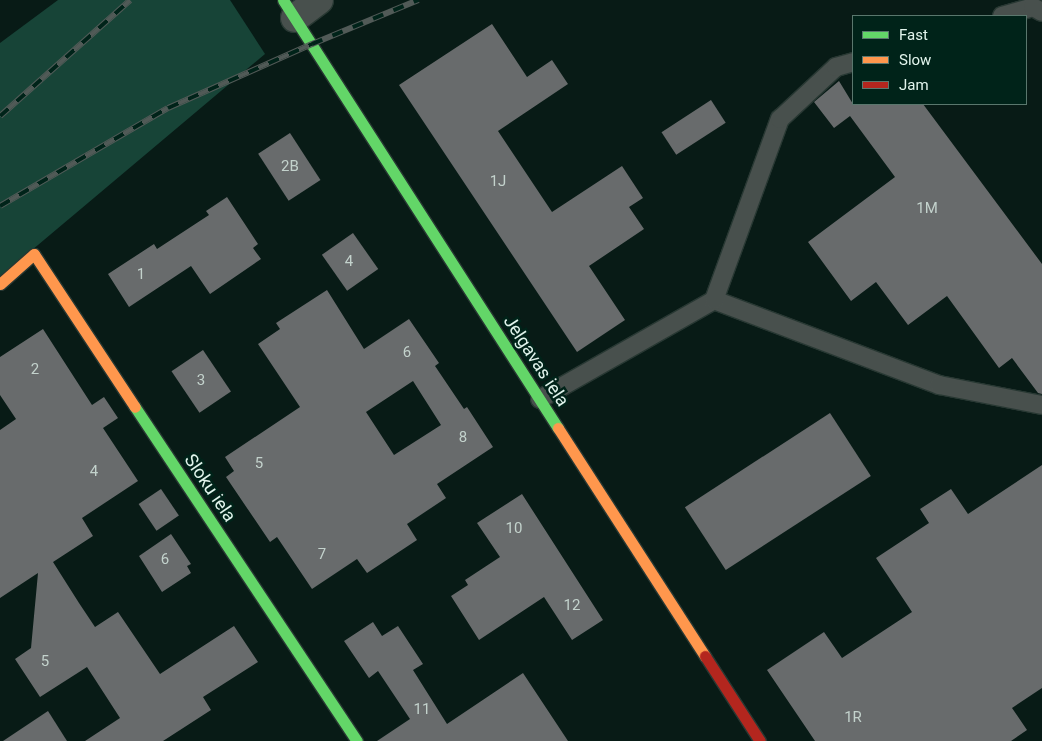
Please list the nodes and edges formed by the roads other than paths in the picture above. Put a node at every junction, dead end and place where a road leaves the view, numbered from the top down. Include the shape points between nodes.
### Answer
1 (319, 0) edge
2 (289, 9) edge
3 (1042, 12) edge
4 (1005, 15) edge
5 (852, 62) edge
6 (0, 284) edge
7 (714, 300) junction
8 (540, 399) junction
9 (1042, 406) edge
10 (357, 741) edge
11 (760, 741) edge

1 - 2 street
2 - 8 street, Jelgavas iela
3 - 4 lane via 1033,7
5 - 7 lane via 836,67 780,119
6 - 10 street, Sloku iela via 34,254
7 - 8 lane
7 - 9 lane via 939,385
8 - 11 street, Jelgavas iela

